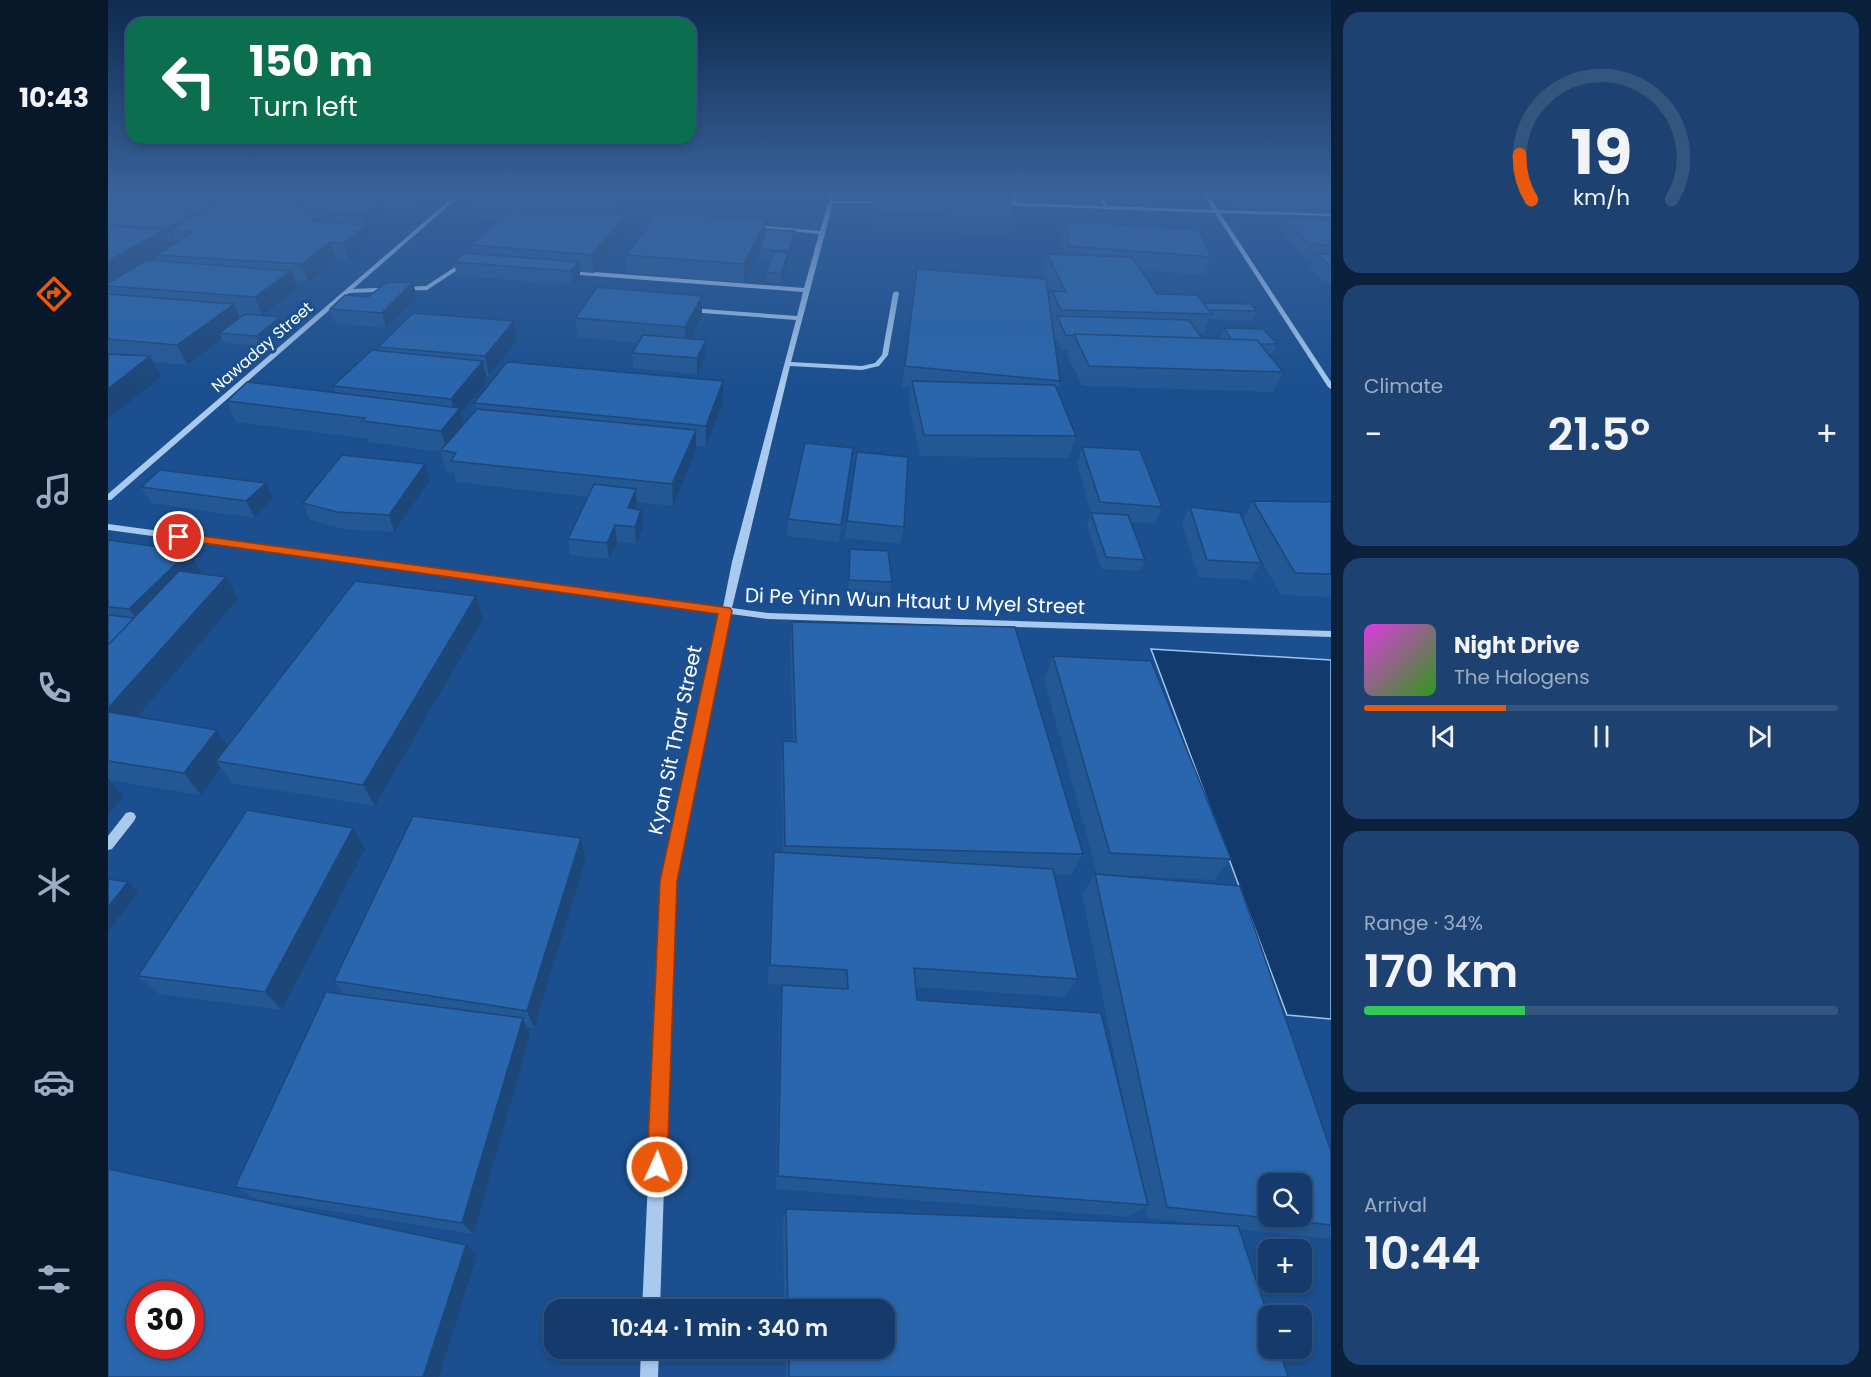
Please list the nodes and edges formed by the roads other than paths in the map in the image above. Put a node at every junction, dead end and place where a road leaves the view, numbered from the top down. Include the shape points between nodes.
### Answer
1 (387, 257) edge
2 (815, 257) edge
3 (1246, 257) edge
4 (478, 266) edge
5 (556, 272) edge
6 (806, 290) junction
7 (348, 291) junction
8 (896, 293) dead end
9 (681, 309) edge
10 (799, 318) junction
11 (787, 363) junction
12 (1331, 387) edge
13 (108, 498) edge
14 (108, 527) edge
15 (725, 611) junction
16 (1331, 634) edge
17 (130, 817) dead end
18 (108, 845) edge
19 (651, 1299) edge
20 (650, 1359) edge
21 (649, 1377) edge

1 - 7 street, Nawaday Street
2 - 6 street, Kyan Sit Thar Street
3 - 12 street
4 - 7 street via 457,268 427,288
5 - 6 street
6 - 10 street, Kyan Sit Thar Street
7 - 13 street, Nawaday Street
8 - 11 street via 885,355 877,365 862,368
9 - 10 street
10 - 11 street, Kyan Sit Thar Street
11 - 15 street, Kyan Sit Thar Street
14 - 15 street, Di Pe Yinn Wun Htaut U Myel Street
15 - 16 street, Di Pe Yinn Wun Htaut U Myel Street
15 - 19 street, Kyan Sit Thar Street via 668,881
17 - 18 street
20 - 21 street

